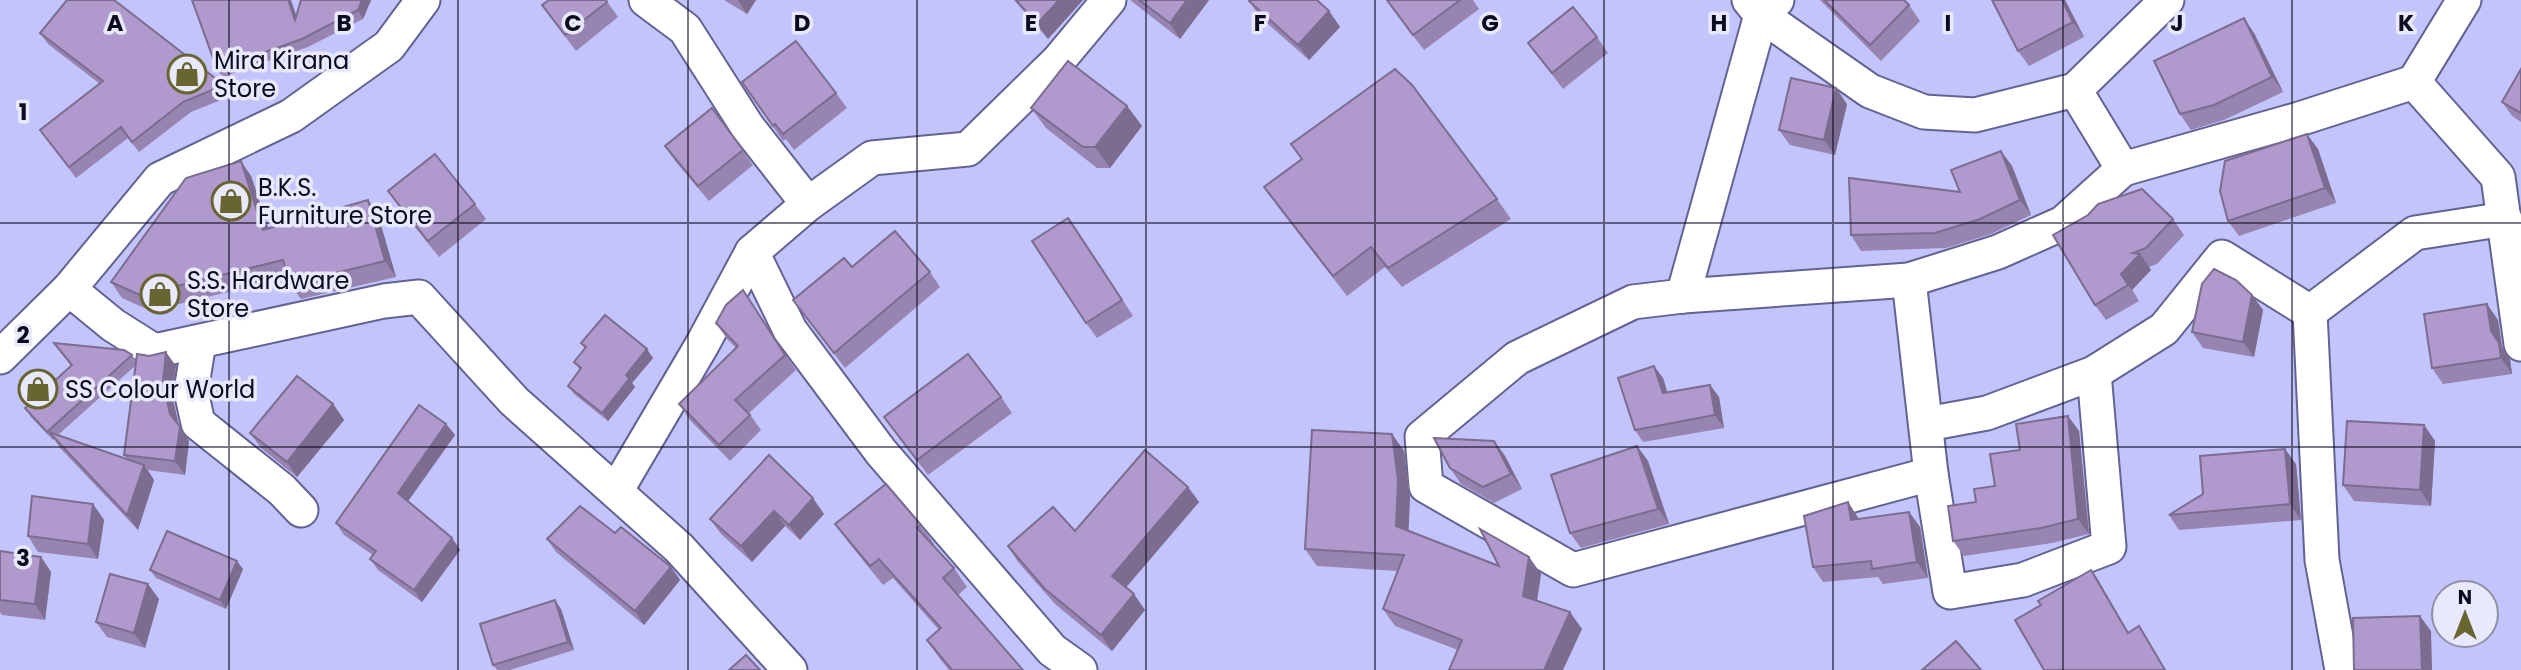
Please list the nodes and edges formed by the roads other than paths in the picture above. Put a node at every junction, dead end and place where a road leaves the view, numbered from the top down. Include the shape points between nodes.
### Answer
1 (423, 0) edge
2 (646, 0) edge
3 (1109, 0) edge
4 (2166, 0) edge
5 (2464, 0) edge
6 (1762, 5) edge
7 (2414, 82) junction
8 (2075, 90) junction
9 (2123, 169) junction
10 (2510, 181) edge
11 (808, 204) junction
12 (2505, 219) junction
13 (752, 252) junction
14 (1909, 280) junction
15 (69, 289) junction
16 (1684, 296) junction
17 (2310, 312) junction
18 (198, 342) junction
19 (2521, 344) edge
20 (0, 357) edge
21 (2094, 373) junction
22 (1927, 424) junction
23 (1931, 474) junction
24 (616, 491) junction
25 (301, 510) dead end
26 (790, 670) edge
27 (1080, 670) edge
28 (2342, 670) edge

1 - 15 street via 389,46 291,116 160,179
2 - 11 street via 685,29 747,126
3 - 11 street via 1058,61 968,149 872,158
4 - 8 street
5 - 7 street
6 - 8 street via 1870,91 1924,112 1975,115
6 - 16 street
7 - 9 street
7 - 10 street
8 - 9 street
9 - 14 street via 2063,223 1998,252
10 - 12 street
11 - 13 street
12 - 17 street via 2415,233
12 - 19 street
13 - 24 street
13 - 27 street via 790,330 881,452 1052,650
14 - 16 street
14 - 22 street
15 - 18 street via 155,351
15 - 20 street
16 - 23 street via 1633,302 1517,358 1422,437 1426,486 1573,570
17 - 21 street via 2222,257 2164,329
17 - 28 street via 2322,560
18 - 24 street via 419,297 514,401
18 - 25 street via 191,391 198,423
21 - 22 street via 1987,412
21 - 23 street via 2109,547 2023,580 1950,593
22 - 23 street
24 - 26 street via 679,548

